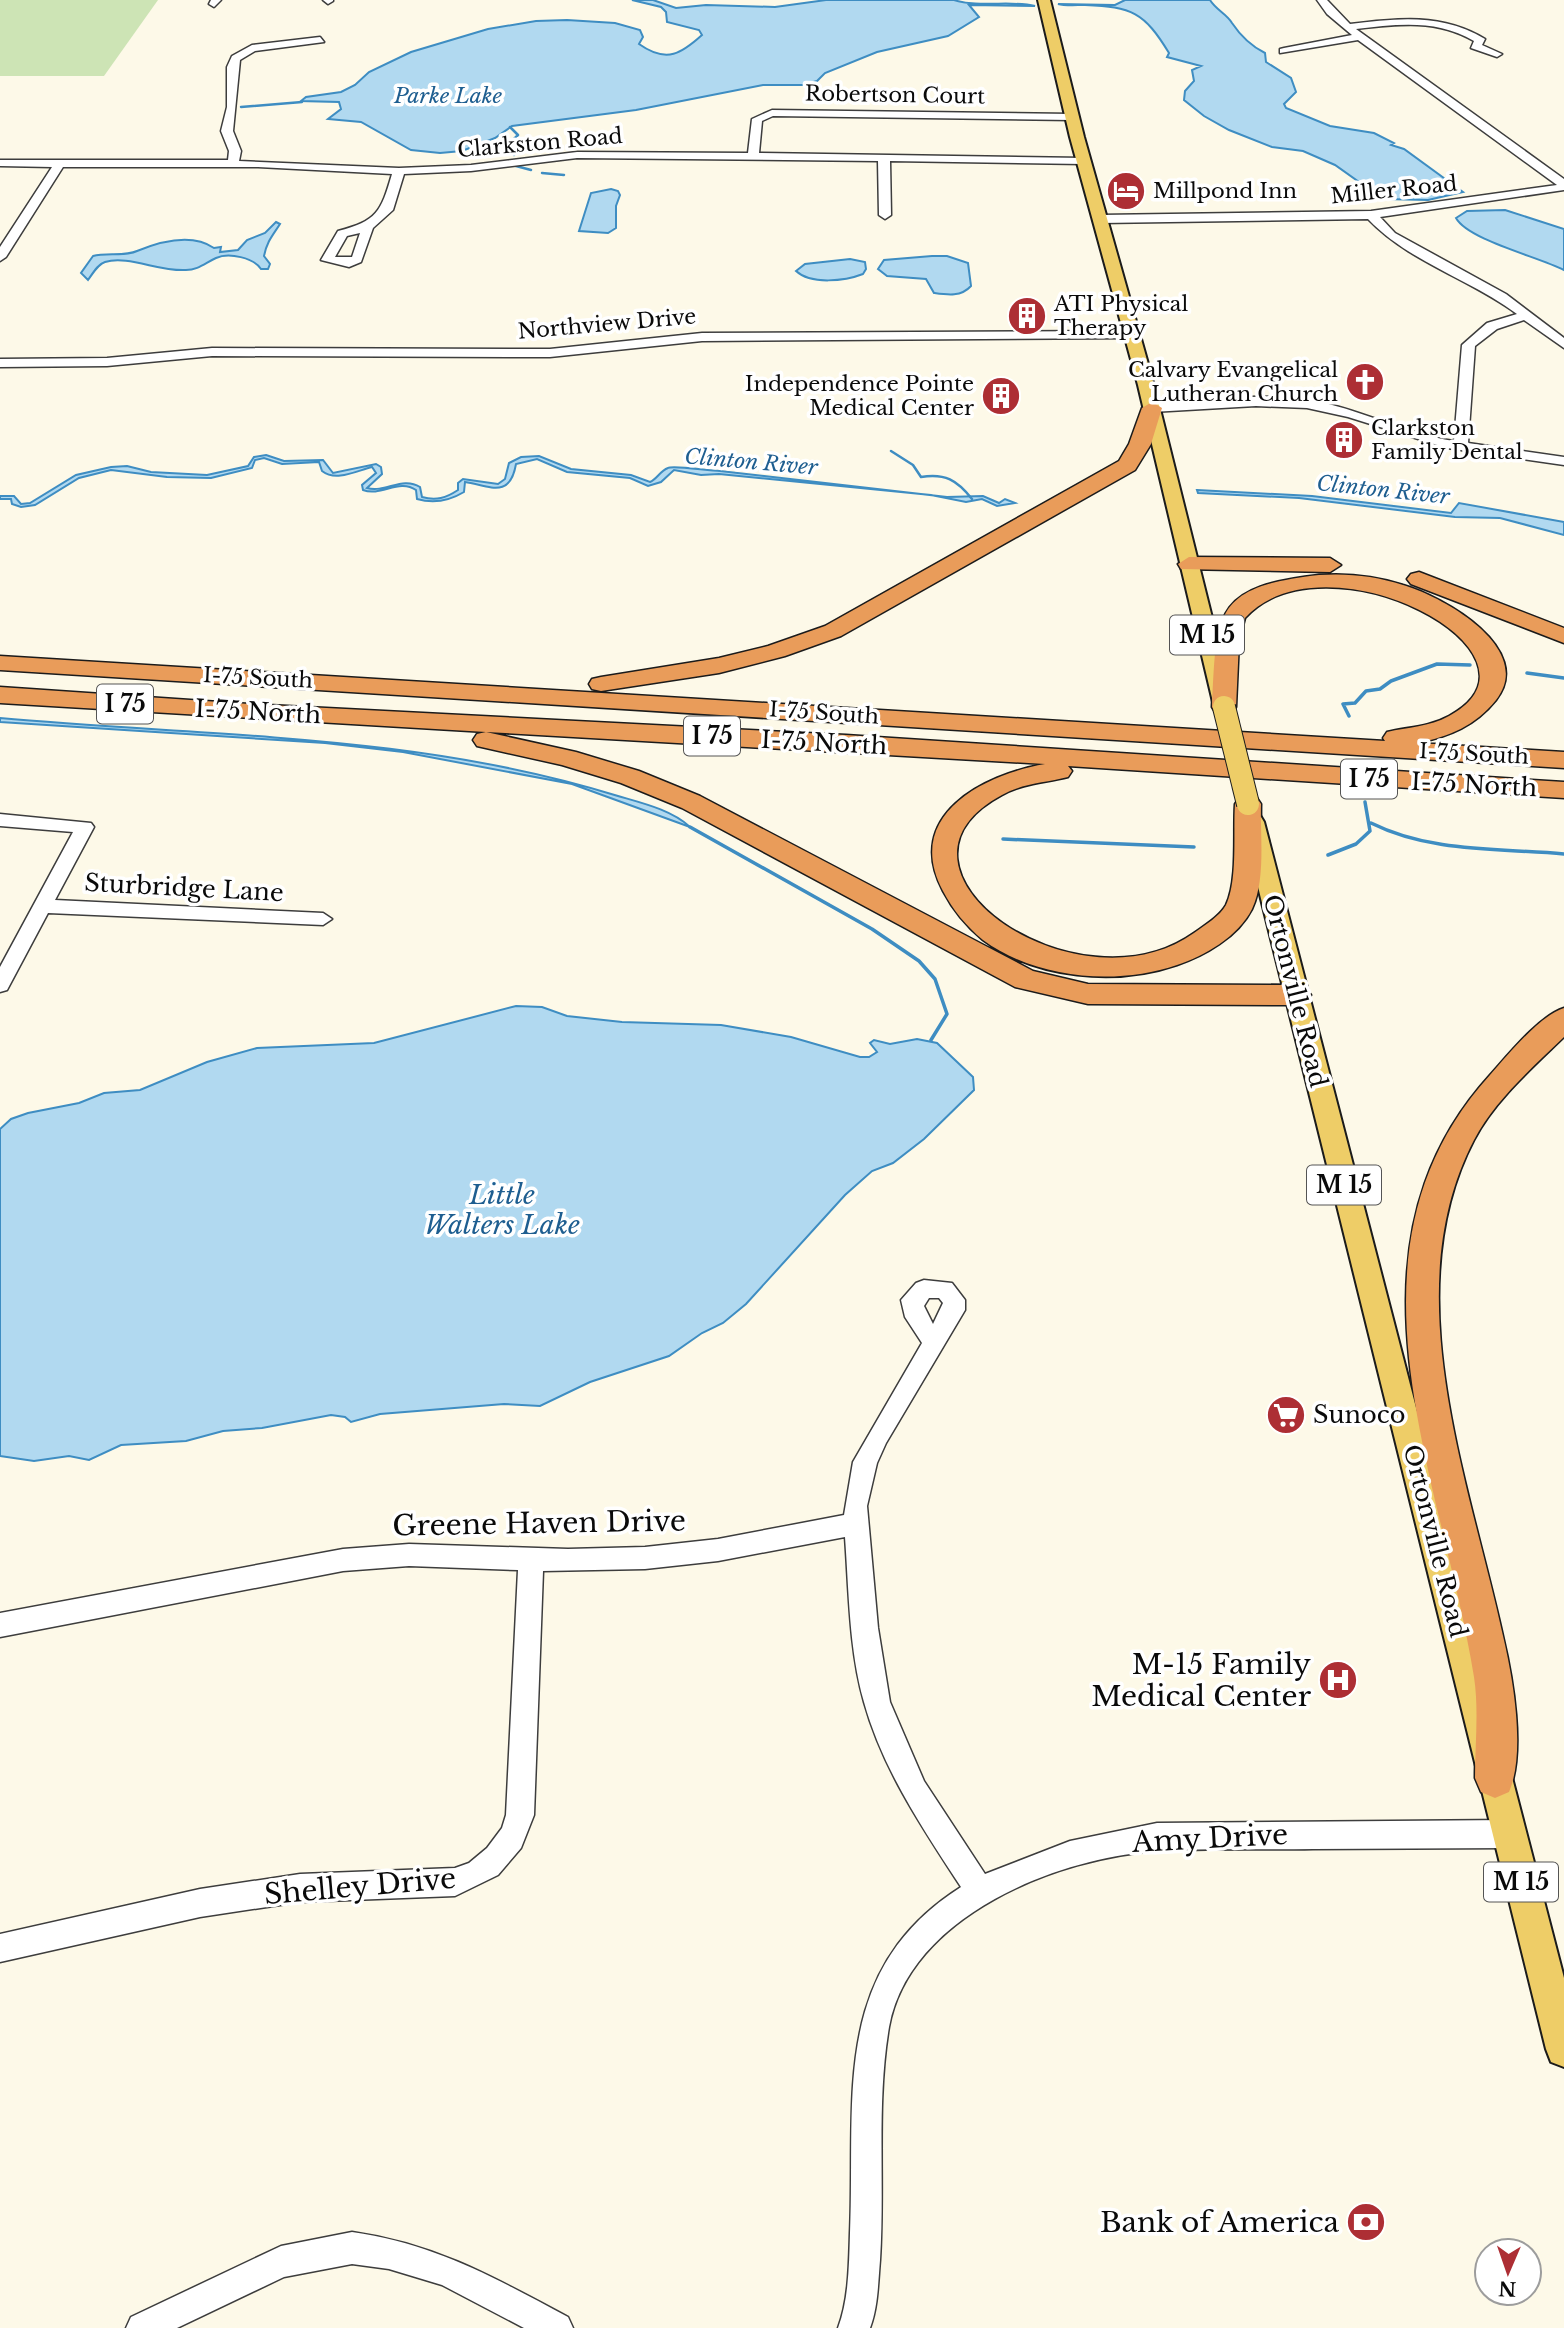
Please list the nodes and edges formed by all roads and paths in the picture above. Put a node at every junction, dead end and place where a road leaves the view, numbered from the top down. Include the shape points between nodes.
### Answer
1 (1044, 0) edge
2 (1322, 0) edge
3 (1347, 27) junction
4 (1360, 37) junction
5 (320, 40) dead end
6 (1284, 51) dead end
7 (1497, 54) dead end
8 (1072, 117) junction
9 (753, 156) junction
10 (884, 159) junction
11 (1084, 161) junction
12 (0, 163) edge
13 (60, 163) junction
14 (233, 163) junction
15 (399, 171) junction
16 (1564, 186) edge
17 (885, 215) dead end
18 (1371, 215) junction
19 (1101, 219) junction
20 (368, 227) dead end
21 (0, 257) edge
22 (1528, 315) junction
23 (1133, 335) junction
24 (1564, 344) edge
25 (0, 363) edge
26 (1152, 408) junction
27 (1461, 446) junction
28 (1564, 461) edge
29 (1189, 564) junction
30 (1564, 636) edge
31 (0, 663) edge
32 (214, 675) junction
33 (0, 695) edge
34 (1224, 707) junction
35 (249, 712) junction
36 (1267, 742) junction
37 (1564, 760) edge
38 (1173, 766) junction
39 (1564, 790) edge
40 (1248, 804) junction
41 (0, 820) edge
42 (43, 906) junction
43 (323, 919) dead end
44 (0, 985) edge
45 (1296, 995) junction
46 (1564, 1019) edge
47 (934, 1340) dead end
48 (856, 1524) junction
49 (531, 1559) junction
50 (0, 1625) edge
51 (1495, 1778) junction
52 (1509, 1834) junction
53 (980, 1890) junction
54 (0, 1948) edge
55 (1564, 2049) edge
56 (142, 2328) edge
57 (557, 2328) edge
58 (853, 2328) edge

1 - 8 main road, M 15
2 - 3 street
3 - 4 street
3 - 7 street via 1426,21 1469,32 1481,41 1475,46
4 - 6 street
4 - 16 street
5 - 14 street via 252,48 236,58 227,131 235,150
8 - 9 street, Robertson Court via 772,113 757,120
8 - 11 main road, M 15
9 - 10 street, Clarkston Road
9 - 15 street, Clarkston Road via 586,155
10 - 11 street, Clarkston Road
10 - 17 street
11 - 19 main road, M 15
12 - 13 street, Clarkston Road
13 - 14 street, Clarkston Road
13 - 21 street
14 - 15 street, Clarkston Road
15 - 20 street via 387,210
16 - 18 street, Miller Road
18 - 19 street, Miller Road
18 - 22 street via 1391,236
19 - 23 main road, M 15
22 - 24 street
22 - 27 street via 1492,326 1469,345
23 - 25 street, Northview Drive via 702,337 550,353 212,352 107,362
23 - 26 main road, M 15
26 - 27 street via 1307,404
26 - 29 main road, M 15
26 - 32 highway via 1127,465 833,631 756,659 598,684
27 - 28 street
29 - 30 highway via 1376,568 1420,579
29 - 34 main road, M 15
31 - 32 highway, I-75 South / I 75
32 - 36 highway, I-75 South / I 75
33 - 35 highway, I-75 North / I 75
34 - 36 highway via 1231,621 1238,611 1272,591 1311,581 1380,586 1416,597 1472,632 1492,665 1486,701 1450,726 1399,738
34 - 40 main road, Ortonville Road / M 15, bridge
35 - 38 highway, I-75 North / I 75 via 846,743
35 - 45 highway via 264,718 503,743 630,777 702,808 1002,970 1051,987 1088,994
36 - 37 highway, I-75 South / I 75
38 - 39 highway, I-75 North / I 75
38 - 40 highway via 1040,772 998,785 965,808 951,826 943,848 951,884 962,904 988,930 1047,958 1100,967 1147,965 1169,958 1208,940 1237,910 1244,891
40 - 45 main road, Ortonville Road / M 15
41 - 42 street via 85,827
42 - 43 street, Sturbridge Lane
42 - 44 street
45 - 51 main road, Ortonville Road / M 15
46 - 51 highway via 1485,1102 1461,1135 1440,1180 1429,1219 1421,1280 1431,1396 1493,1681
47 - 48 street via 865,1462 855,1506
48 - 49 street, Greene Haven Drive via 706,1552 645,1558
48 - 53 street via 877,1702 914,1791
49 - 50 street, Greene Haven Drive via 409,1555 343,1560
49 - 54 street, Shelley Drive via 520,1815 515,1836 489,1865 455,1882 300,1888 200,1903
51 - 52 main road, Ortonville Road / M 15
52 - 53 street, Amy Drive via 1157,1836 1059,1858
52 - 55 main road, Ortonville Road / M 15
53 - 58 street, Amy Drive via 940,1918 915,1944 892,1977 876,2022 867,2105 859,2315
56 - 57 street via 281,2262 352,2248 389,2253 448,2271

